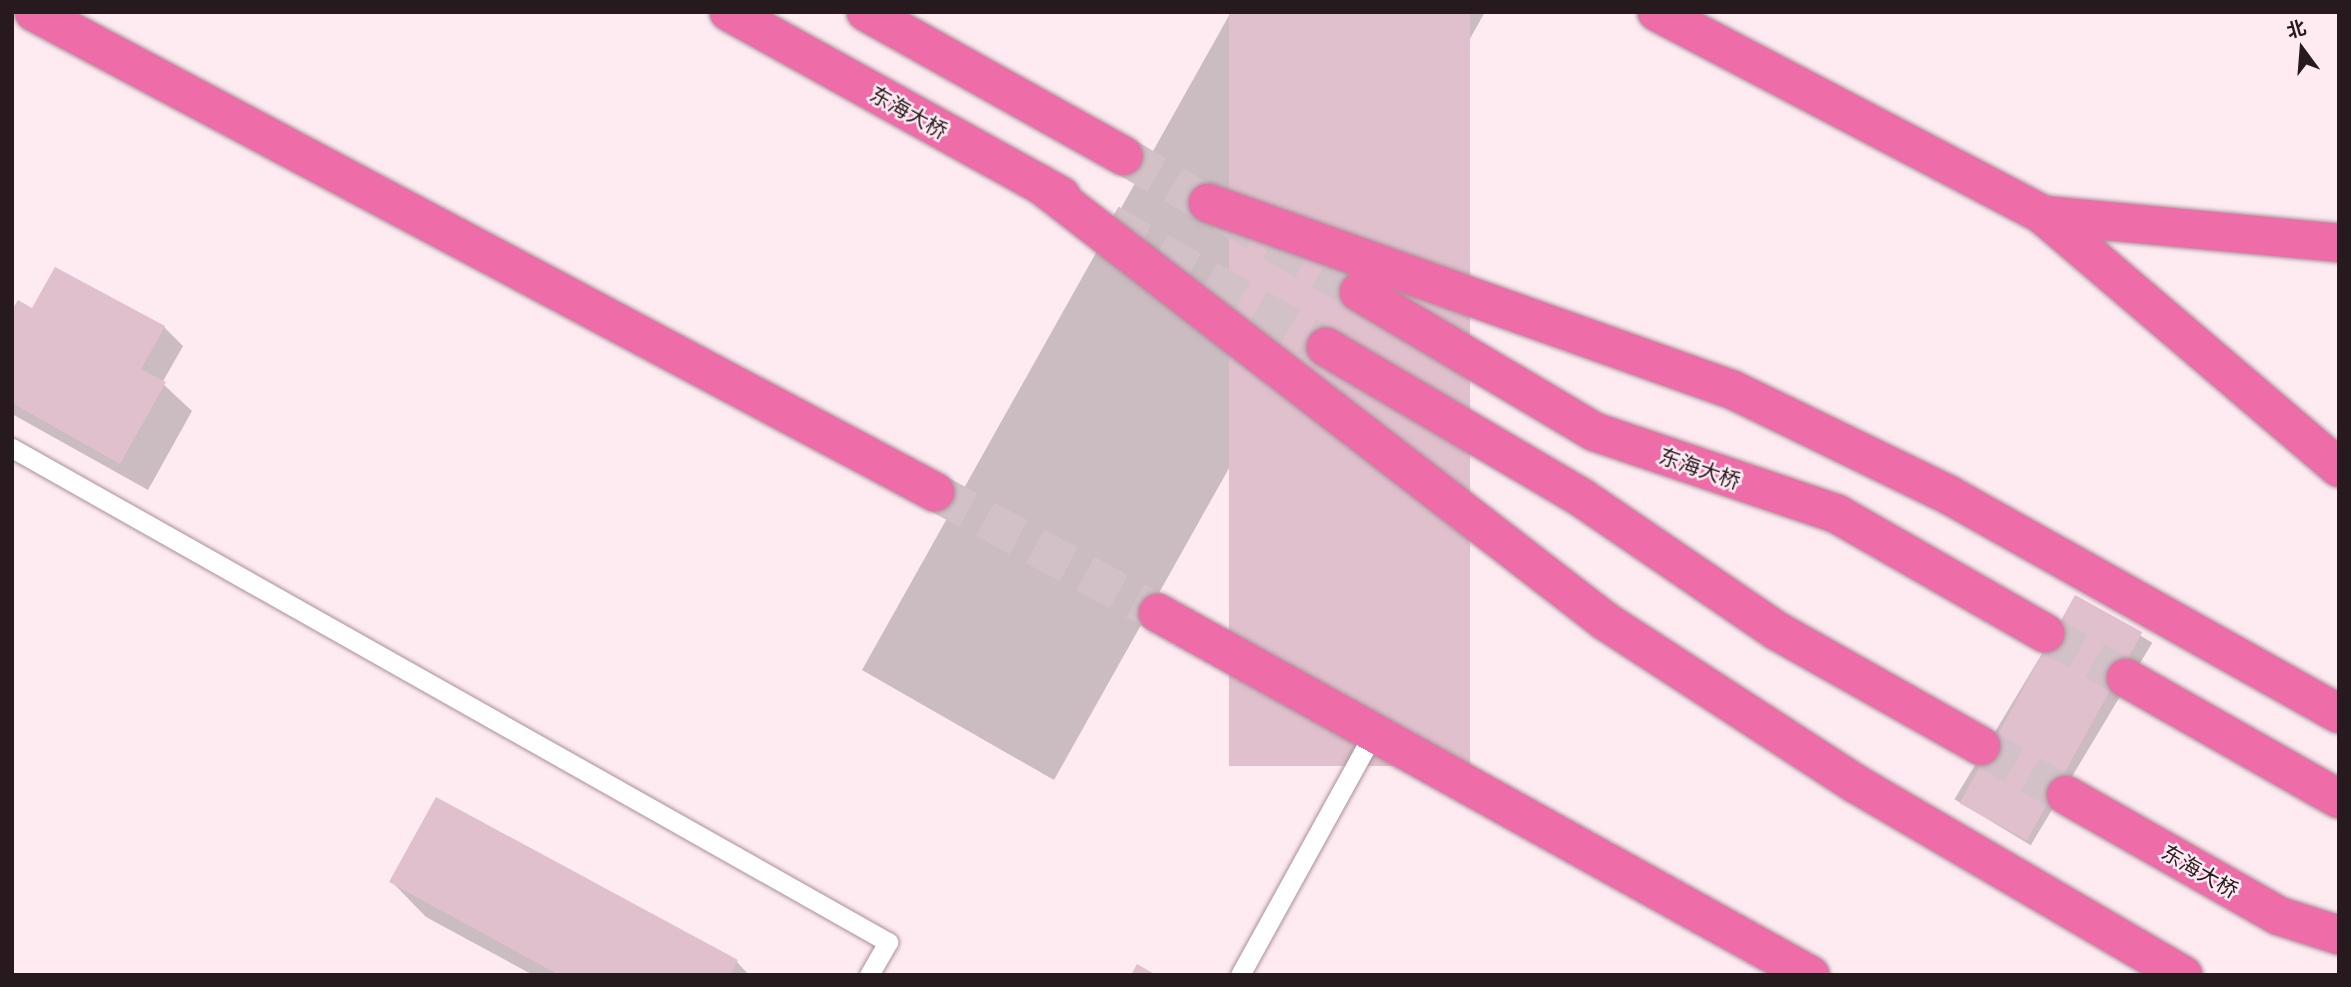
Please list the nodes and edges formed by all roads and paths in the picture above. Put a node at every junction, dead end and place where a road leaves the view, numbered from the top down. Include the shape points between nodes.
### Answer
1 (34, 12) edge
2 (729, 12) edge
3 (866, 12) edge
4 (1657, 12) edge
5 (1124, 156) tunnel mouth
6 (1040, 184) junction
7 (1208, 203) dead end
8 (1089, 212) tunnel mouth
9 (2043, 215) junction
10 (2339, 243) edge
11 (1359, 292) tunnel mouth
12 (1326, 347) tunnel mouth
13 (12, 448) edge
14 (2339, 468) edge
15 (935, 492) tunnel mouth
16 (1158, 613) tunnel mouth
17 (2045, 633) tunnel mouth
18 (2126, 678) tunnel mouth
19 (2339, 714) edge
20 (1374, 732) junction
21 (1981, 746) tunnel mouth
22 (2066, 795) tunnel mouth
23 (2339, 799) edge
24 (2339, 935) edge
25 (869, 975) edge
26 (1240, 975) edge
27 (1810, 975) edge
28 (2183, 975) edge

1 - 15 highway
2 - 6 highway, 东海大桥
3 - 5 highway
4 - 9 highway
6 - 8 highway, 东海大桥
6 - 28 highway via 1605,621 1856,784
7 - 19 highway via 1733,390 1949,495
9 - 10 highway
9 - 14 highway
11 - 17 highway, 东海大桥 via 1595,432 1837,514
12 - 21 highway via 1582,498 1777,631
13 - 25 lane via 888,942
16 - 20 highway
18 - 23 highway
20 - 26 lane
20 - 27 highway
22 - 24 highway, 东海大桥 via 2279,916

